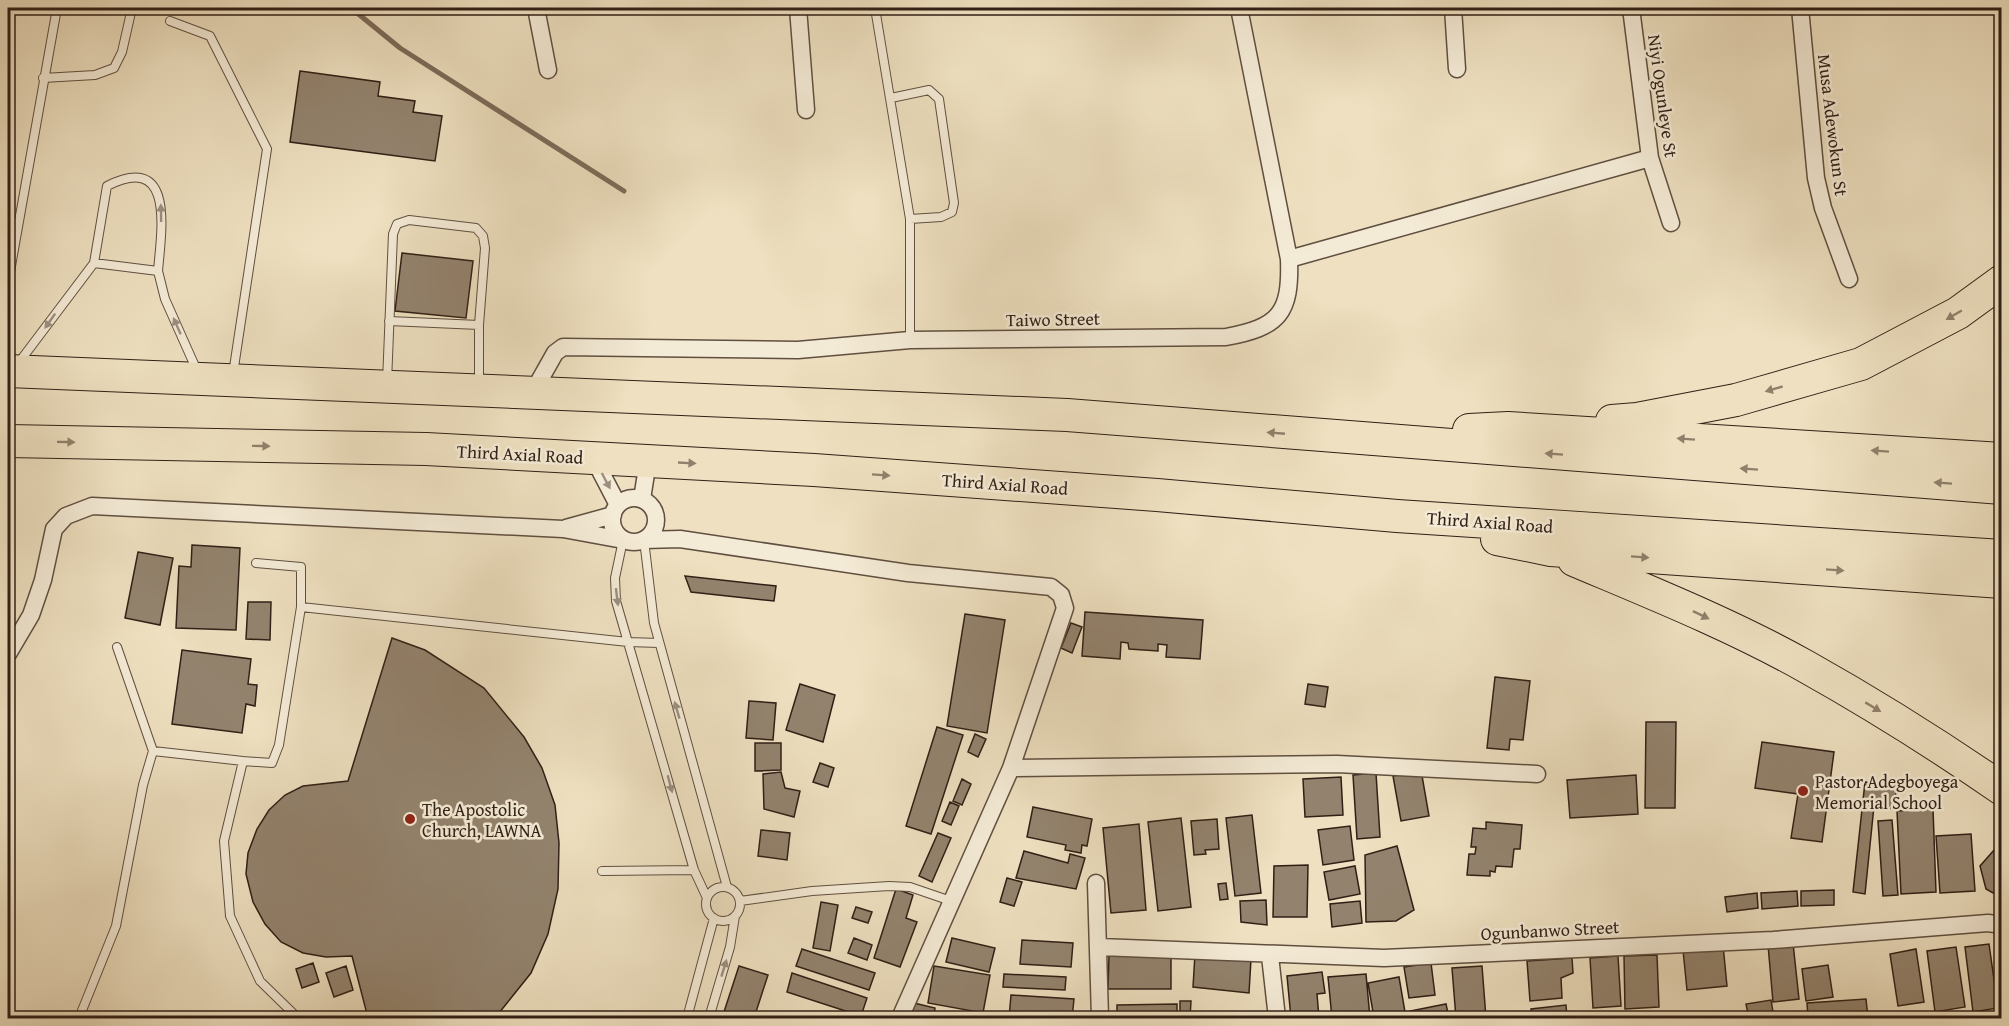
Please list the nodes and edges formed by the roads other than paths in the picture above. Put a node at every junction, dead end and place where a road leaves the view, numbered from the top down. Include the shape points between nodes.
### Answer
1 (57, 8) edge
2 (132, 8) edge
3 (536, 8) edge
4 (798, 8) edge
5 (875, 8) edge
6 (1239, 8) edge
7 (1453, 8) edge
8 (1631, 8) edge
9 (1800, 8) edge
10 (170, 21) dead end
11 (1457, 69) dead end
12 (548, 70) dead end
13 (43, 78) junction
14 (891, 98) junction
15 (807, 110) dead end
16 (1650, 158) junction
17 (910, 219) junction
18 (1671, 223) dead end
19 (1289, 259) junction
20 (94, 263) junction
21 (158, 271) junction
22 (1849, 279) dead end
23 (2001, 281) edge
24 (8, 283) edge
25 (389, 321) junction
26 (479, 325) junction
27 (910, 340) junction
28 (10, 371) edge
29 (200, 379) junction
30 (232, 380) junction
31 (387, 386) junction
32 (479, 390) junction
33 (533, 392) junction
34 (1508, 428) junction
35 (1326, 437) junction
36 (8, 441) edge
37 (593, 457) junction
38 (2001, 459) edge
39 (648, 461) junction
40 (2001, 488) edge
41 (642, 500) junction
42 (615, 510) junction
43 (1397, 516) junction
44 (656, 520) junction
45 (562, 529) junction
46 (680, 539) junction
47 (623, 540) junction
48 (644, 540) junction
49 (1551, 550) junction
50 (2001, 556) edge
51 (256, 563) dead end
52 (2001, 582) edge
53 (301, 606) junction
54 (628, 642) junction
55 (659, 643) junction
56 (117, 647) dead end
57 (8, 654) edge
58 (153, 751) junction
59 (243, 761) junction
60 (1011, 768) junction
61 (1537, 774) dead end
62 (2001, 789) edge
63 (694, 870) junction
64 (602, 871) dead end
65 (1096, 883) dead end
66 (727, 887) junction
67 (707, 898) junction
68 (740, 901) junction
69 (951, 901) junction
70 (735, 916) junction
71 (714, 918) junction
72 (2001, 925) edge
73 (1100, 947) junction
74 (1270, 956) junction
75 (80, 1018) edge
76 (298, 1018) edge
77 (687, 1018) edge
78 (709, 1018) edge
79 (900, 1018) edge
80 (1100, 1018) edge
81 (1277, 1018) edge

1 - 13 lane
2 - 13 lane via 122,52 114,68 95,75
3 - 12 street
4 - 15 street
5 - 14 lane
6 - 19 street, Taiwo Street
7 - 11 street
8 - 16 street, Niyi Ogunleye St
9 - 22 street, Musa Adewokun St via 1816,178
10 - 30 lane via 210,36 267,149
13 - 24 lane
14 - 17 lane
14 - 17 lane via 929,90 939,99 954,203 952,212 941,217
16 - 18 street, Niyi Ogunleye St
16 - 19 street
17 - 27 lane
19 - 27 street, Taiwo Street via 1290,290 1282,309 1269,325 1248,333 1226,337
20 - 21 lane
21 -> 20 lane via 162,208 158,192 146,181 126,176 107,186
20 -> 28 lane
29 -> 21 lane via 165,299
23 -> 34 highway via 1958,313 1860,364 1736,400 1636,419
25 - 26 lane
25 - 26 lane via 393,234 397,224 410,220 476,228 483,236
25 - 31 lane
26 - 32 lane
27 - 33 street, Taiwo Street via 798,350 563,347 555,353
28 - 29 highway
29 - 30 highway
30 - 31 highway
31 - 32 highway
32 - 33 highway
35 -> 33 highway via 1067,415
34 - 35 highway
38 -> 34 highway
40 -> 35 highway
36 -> 37 highway, Third Axial Road via 426,449
37 - 39 highway, Third Axial Road
37 -> 42 street
39 - 41 street
39 -> 43 highway, Third Axial Road via 1157,495
41 - 42 street via 625,500
41 - 44 street via 654,511
42 - 45 street
42 - 47 street via 612,526
43 - 49 highway
43 - 50 highway, Third Axial Road
44 - 46 street
44 - 48 street via 655,528
45 - 47 street
45 - 57 street via 92,506 66,516 54,530 44,580 31,615
46 - 48 street
46 - 60 street via 909,573 1051,587 1061,595 1065,608
47 - 48 street
47 -> 54 lane via 615,578 616,601
48 - 55 lane
49 -> 52 highway
49 -> 62 highway via 1683,606 1804,665 1941,747
51 - 53 lane via 301,567
53 - 54 lane
53 - 59 lane via 279,745 272,763
54 - 55 lane
54 -> 63 lane
66 -> 55 lane
56 - 58 lane
58 - 59 lane
58 - 75 lane via 116,926
59 - 76 lane via 224,842 230,916 260,981
60 - 61 street via 1337,764
60 - 69 street
63 - 64 lane
63 - 67 lane
65 - 73 street
66 - 67 lane via 719,887
66 - 68 lane
67 - 71 lane via 708,913
68 - 69 lane via 889,886 910,887
68 - 70 lane
69 - 79 street
70 - 71 lane via 728,920
78 -> 70 lane via 730,948
71 - 77 lane
72 - 74 street, Ogunbanwo Street via 1384,958
73 - 74 street, Ogunbanwo Street
73 - 80 street
74 - 81 street

